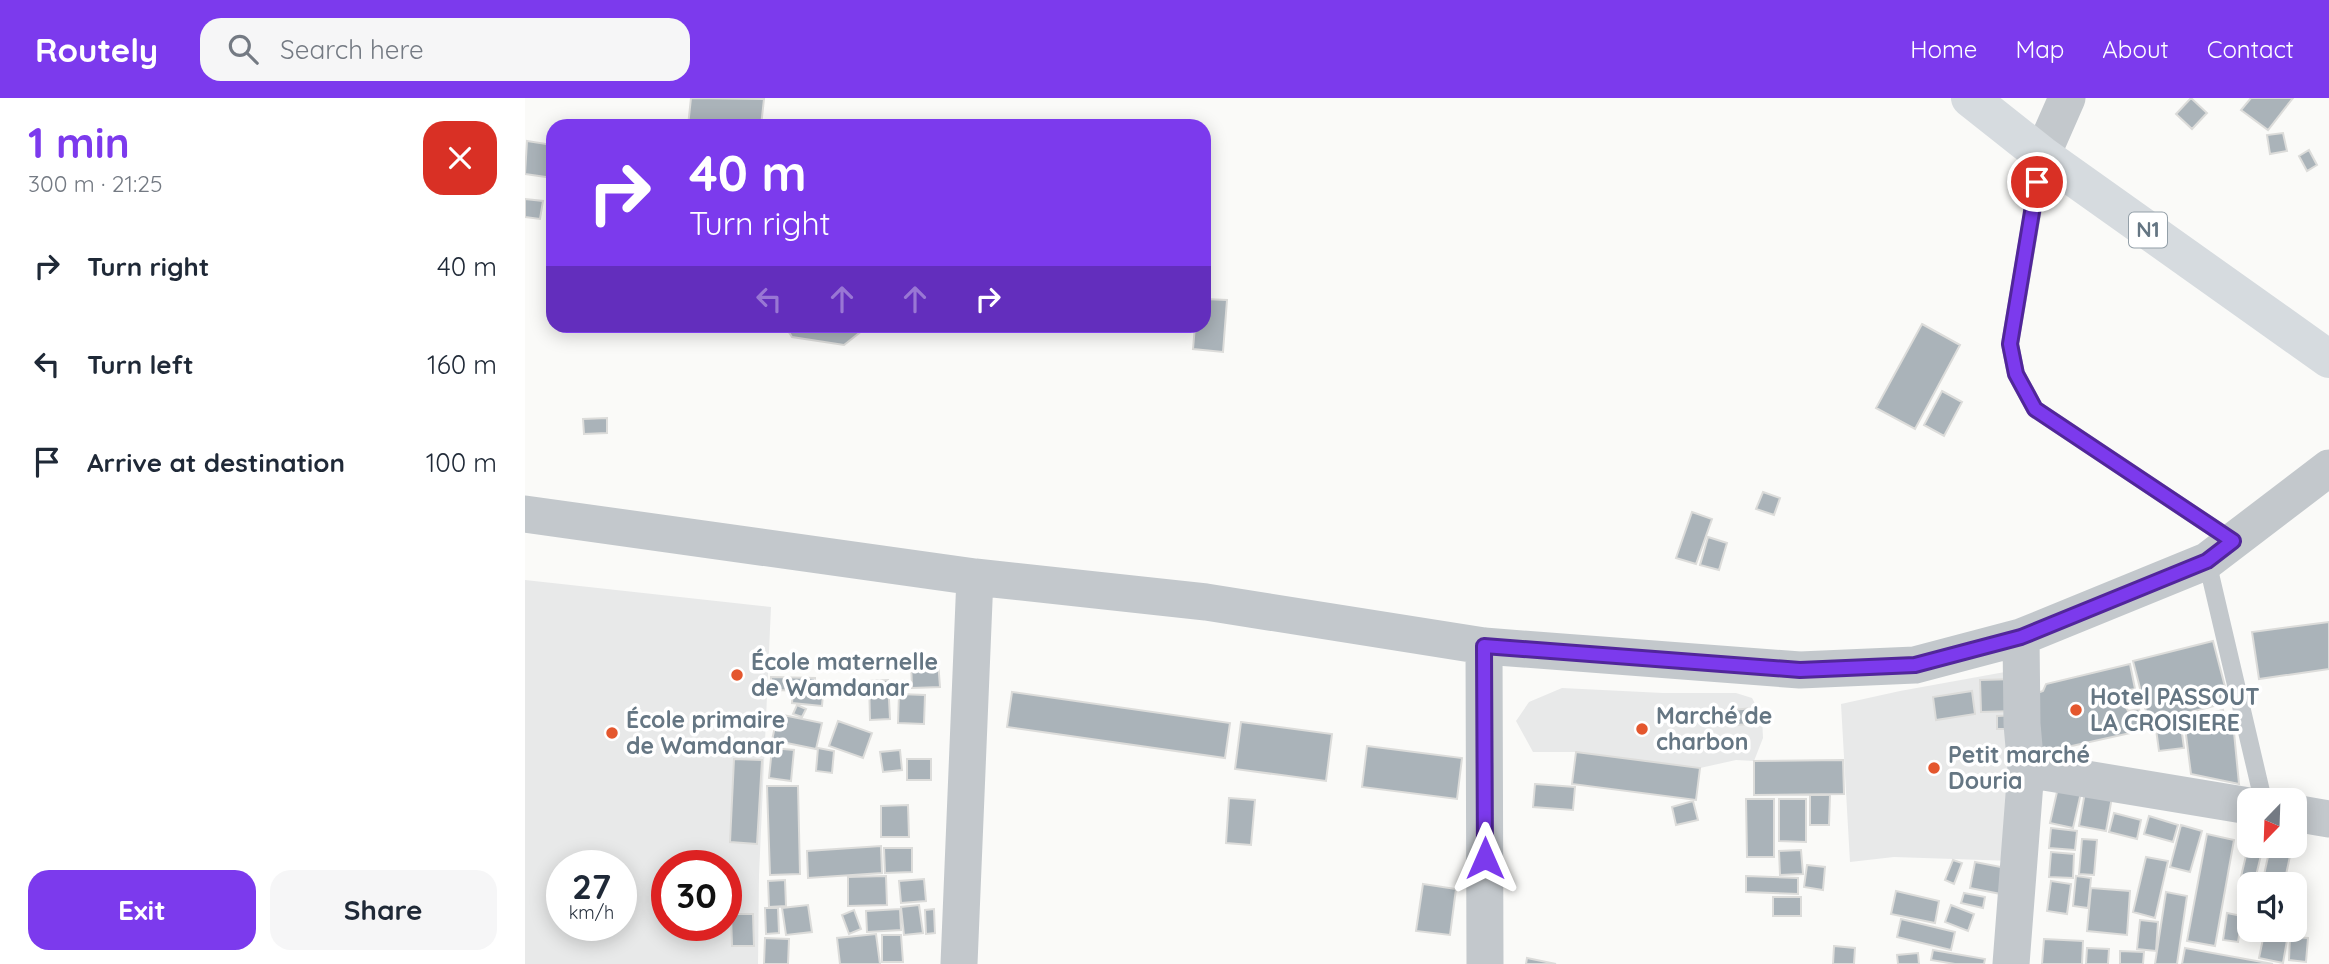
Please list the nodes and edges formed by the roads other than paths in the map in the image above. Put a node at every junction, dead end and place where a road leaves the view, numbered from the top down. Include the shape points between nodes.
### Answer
1 (1971, 98) edge
2 (2067, 98) edge
3 (2042, 155) junction
4 (2329, 359) edge
5 (2329, 468) edge
6 (525, 514) edge
7 (2220, 551) junction
8 (975, 577) junction
9 (2021, 637) junction
10 (1484, 646) junction
11 (2026, 769) junction
12 (2261, 788) edge
13 (2237, 804) edge
14 (2307, 815) edge
15 (2329, 819) edge
16 (959, 964) edge
17 (1485, 964) edge
18 (2011, 964) edge

1 - 3 highway, N1
2 - 3 street
3 - 4 highway, N1
3 - 7 lane via 2010,344 2016,374 2035,409
5 - 7 street
6 - 8 street
7 - 9 street
7 - 12 lane
8 - 10 street via 1206,602
8 - 16 street
9 - 10 street via 1915,665 1800,670
9 - 11 street
10 - 17 street
11 - 13 street
11 - 18 street
14 - 15 street

